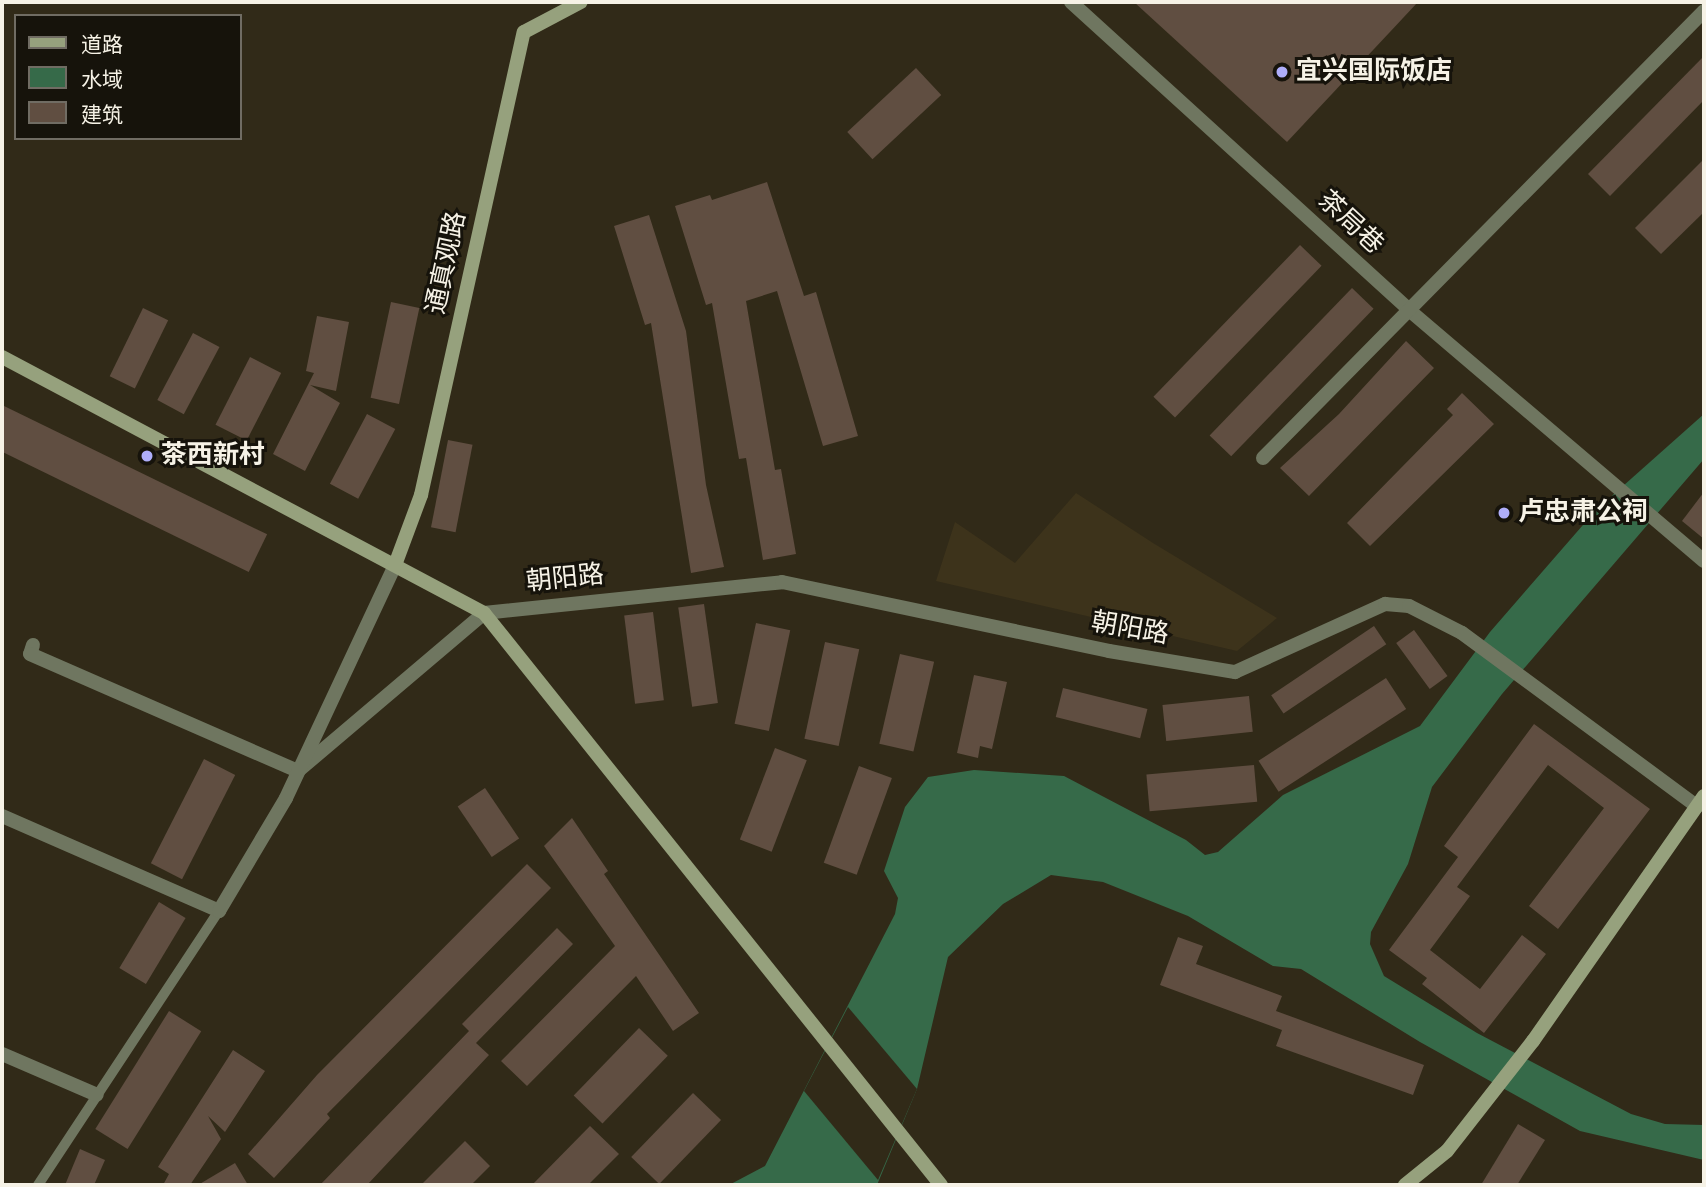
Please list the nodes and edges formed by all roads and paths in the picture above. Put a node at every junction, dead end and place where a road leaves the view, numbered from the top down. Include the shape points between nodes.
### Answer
1 (581, 2) edge
2 (1071, 2) edge
3 (1704, 11) edge
4 (1409, 310) junction
5 (2, 356) edge
6 (1263, 458) dead end
7 (1704, 561) edge
8 (395, 565) junction
9 (484, 613) junction
10 (33, 645) dead end
11 (298, 771) junction
12 (1701, 801) edge
13 (2, 817) edge
14 (219, 911) junction
15 (2, 1054) edge
16 (97, 1095) junction
17 (38, 1185) edge
18 (941, 1185) edge
19 (1405, 1185) edge

1 - 8 main road, 通真观路 via 524,32 421,495
2 - 4 street, 茶局巷
3 - 4 street
4 - 6 street
4 - 7 street, 茶局巷
5 - 8 main road
8 - 9 main road
8 - 11 street
9 - 11 street
9 - 12 street, 朝阳路 via 782,582 1108,651 1235,672 1385,604 1409,606 1473,641 1526,684
9 - 18 main road
10 - 11 street via 30,654
11 - 14 street
12 - 19 main road via 1533,1041 1447,1151
13 - 14 street
14 - 16 lane
15 - 16 street
16 - 17 lane

